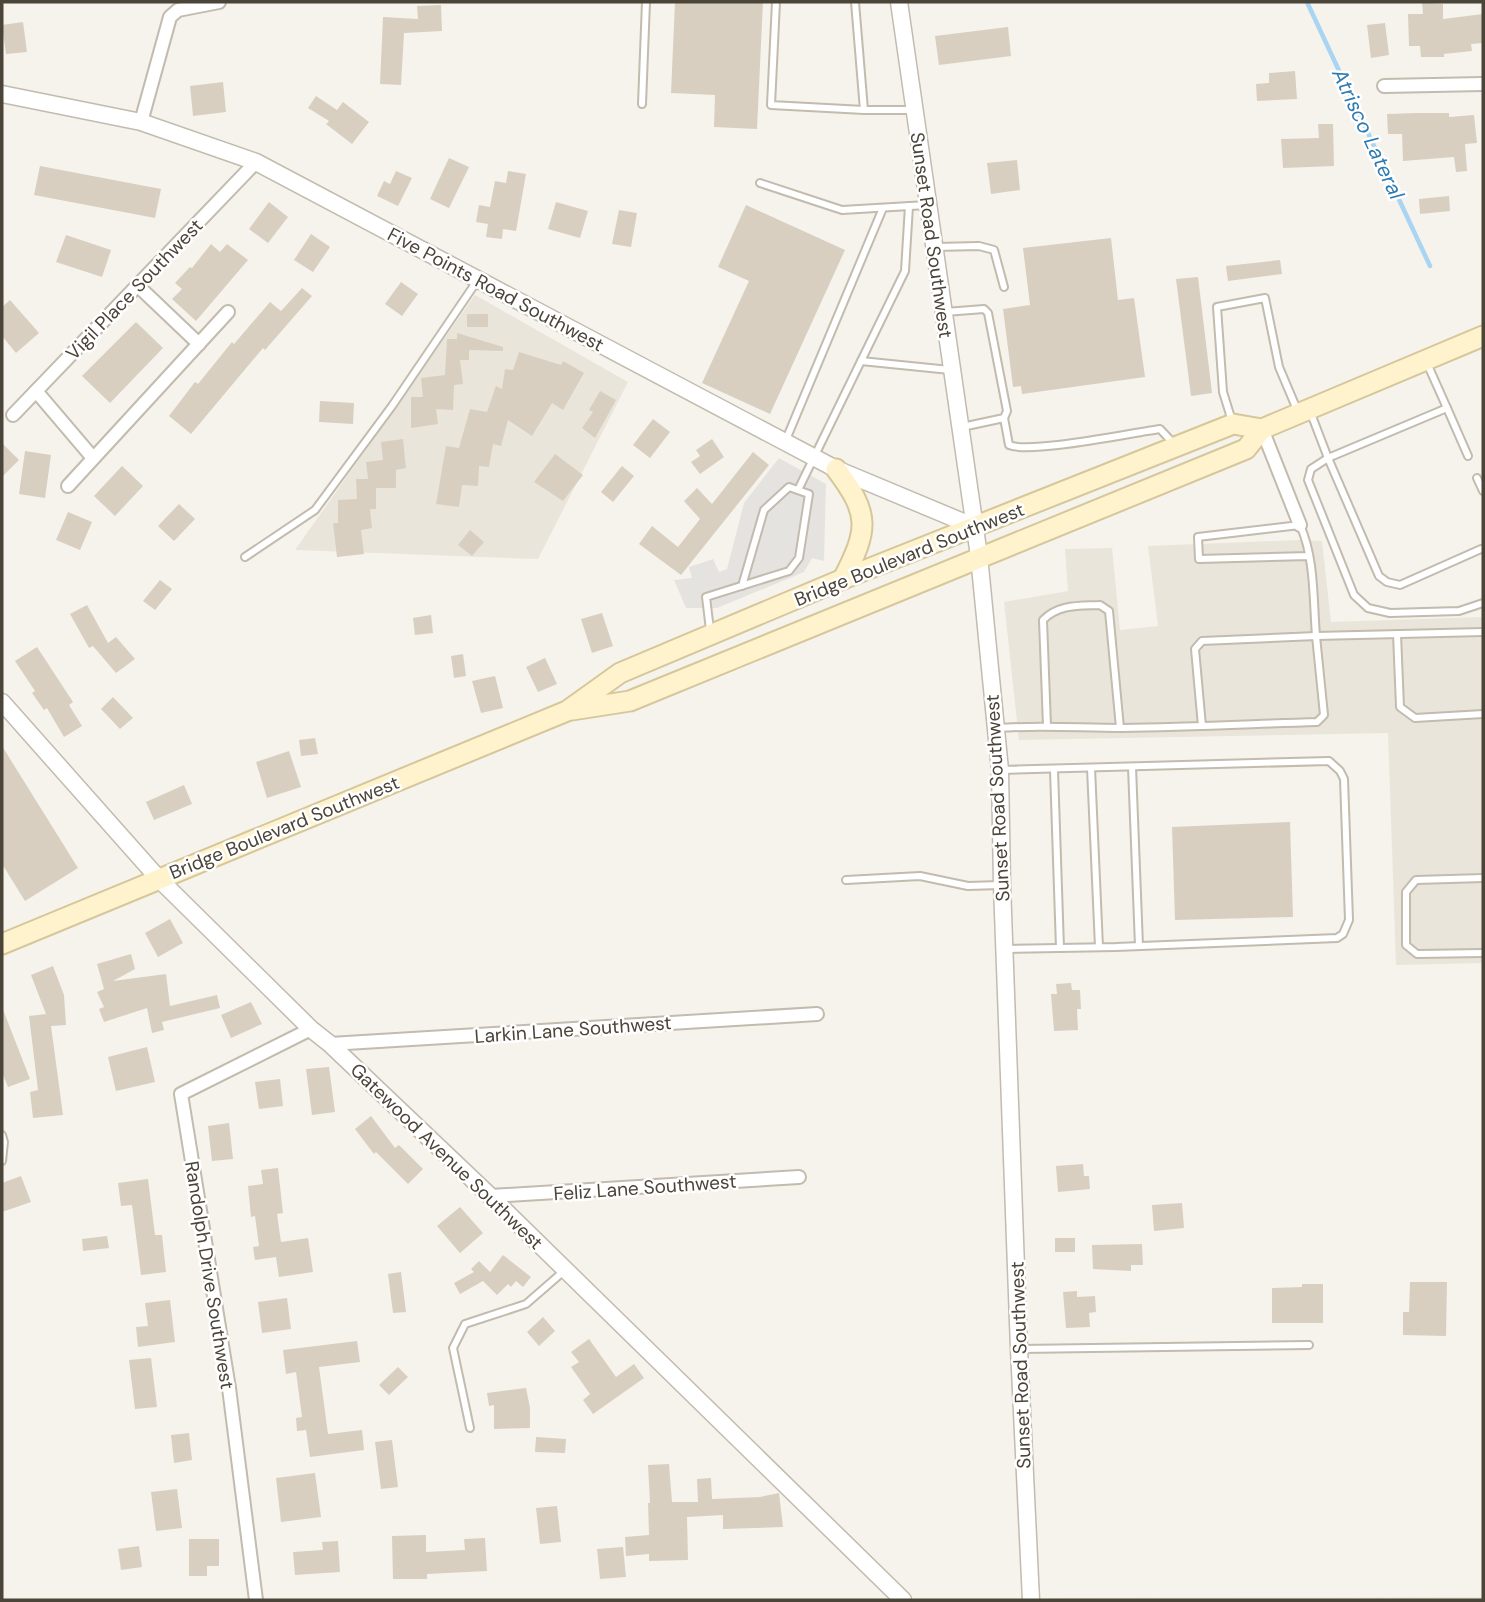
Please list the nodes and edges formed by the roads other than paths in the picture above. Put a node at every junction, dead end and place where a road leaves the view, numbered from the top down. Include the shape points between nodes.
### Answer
1 (219, 2) edge
2 (646, 2) edge
3 (776, 2) edge
4 (855, 2) edge
5 (899, 2) edge
6 (1483, 84) edge
7 (1384, 86) dead end
8 (2, 94) edge
9 (642, 104) dead end
10 (864, 110) junction
11 (913, 110) junction
12 (141, 122) junction
13 (256, 162) junction
14 (760, 183) dead end
15 (927, 205) junction
16 (909, 206) junction
17 (883, 208) junction
18 (933, 247) junction
19 (478, 279) junction
20 (137, 285) junction
21 (1004, 288) dead end
22 (228, 312) dead end
23 (943, 312) junction
24 (1483, 335) edge
25 (199, 344) junction
26 (1425, 360) junction
27 (861, 361) junction
28 (952, 371) junction
29 (36, 391) junction
30 (1447, 408) junction
31 (1304, 412) junction
32 (13, 415) dead end
33 (1004, 418) junction
34 (1233, 424) junction
35 (960, 427) junction
36 (1262, 429) junction
37 (785, 443) junction
38 (1176, 447) junction
39 (1468, 456) dead end
40 (93, 458) junction
41 (814, 458) junction
42 (1328, 458) junction
43 (836, 469) junction
44 (1477, 478) dead end
45 (68, 486) dead end
46 (798, 490) junction
47 (1483, 491) edge
48 (1300, 525) junction
49 (975, 527) junction
50 (1480, 549) dead end
51 (979, 556) junction
52 (1309, 556) junction
53 (245, 557) dead end
54 (843, 579) junction
55 (742, 586) junction
56 (1483, 603) edge
57 (1483, 632) edge
58 (1397, 634) junction
59 (710, 636) junction
60 (1316, 636) junction
61 (2, 702) edge
62 (567, 711) junction
63 (1483, 714) edge
64 (1047, 726) junction
65 (1202, 726) junction
66 (996, 728) junction
67 (1120, 728) junction
68 (1132, 767) junction
69 (1091, 768) junction
70 (1054, 769) junction
71 (1000, 770) junction
72 (1483, 878) edge
73 (159, 879) junction
74 (846, 880) dead end
75 (1002, 885) junction
76 (2, 944) edge
77 (1139, 946) junction
78 (1099, 947) junction
79 (1060, 948) junction
80 (1005, 949) junction
81 (1483, 953) edge
82 (817, 1014) dead end
83 (311, 1029) junction
84 (330, 1044) junction
85 (2, 1135) edge
86 (2, 1160) edge
87 (799, 1177) dead end
88 (490, 1196) junction
89 (565, 1269) junction
90 (1309, 1345) dead end
91 (1019, 1349) junction
92 (470, 1428) dead end
93 (256, 1600) edge
94 (904, 1600) edge
95 (1031, 1600) edge

1 - 12 street via 178,9 170,17
2 - 9 lane
3 - 10 lane via 771,105
4 - 10 lane
5 - 11 street, Sunset Road Southwest
6 - 7 street
8 - 12 street, Five Points Road Southwest
10 - 11 lane
11 - 15 street, Sunset Road Southwest
12 - 13 street, Five Points Road Southwest
13 - 19 street, Five Points Road Southwest
13 - 20 street, Vigil Place Southwest
14 - 17 lane via 842,210
15 - 16 lane
15 - 18 street, Sunset Road Southwest
16 - 17 lane
16 - 27 lane via 905,271
17 - 37 lane
18 - 21 lane via 994,250
18 - 23 street, Sunset Road Southwest
19 - 37 street, Five Points Road Southwest
19 - 53 lane via 314,510
20 - 25 street
20 - 29 street, Vigil Place Southwest
22 - 25 street
23 - 28 street, Sunset Road Southwest
23 - 33 lane via 984,309 988,313 1007,411
24 - 26 main road, Bridge Boulevard Southwest
25 - 40 street
26 - 30 lane
26 - 31 main road, Bridge Boulevard Southwest
27 - 28 lane
27 - 41 lane
28 - 35 street, Sunset Road Southwest
29 - 32 street, Vigil Place Southwest
29 - 40 street
30 - 39 lane
30 - 42 lane
31 - 34 lane via 1279,367 1265,298 1217,307 1223,392
31 - 36 main road, Bridge Boulevard Southwest
31 - 42 lane
33 - 35 lane
33 - 38 lane via 1009,445 1015,448 1160,429
34 - 36 main road
34 - 38 main road, Bridge Boulevard Southwest
35 - 49 street, Sunset Road Southwest
36 - 48 street
36 - 51 main road, Bridge Boulevard Southwest via 1245,449
37 - 41 street, Five Points Road Southwest
38 - 49 main road, Bridge Boulevard Southwest
40 - 45 street
41 - 43 street, Five Points Road Southwest
41 - 46 lane
42 - 50 lane via 1379,576 1387,582 1399,585
42 - 56 lane via 1311,469 1308,480 1354,595 1368,608 1390,614 1459,611
43 - 49 street, Five Points Road Southwest
43 - 54 main road via 855,494 863,524 859,547
44 - 47 lane
46 - 55 lane via 789,487 764,510
46 - 55 lane via 809,494 799,558 789,571
48 - 52 lane
48 - 52 lane via 1198,537 1199,559
49 - 51 street, Sunset Road Southwest
49 - 54 main road, Bridge Boulevard Southwest
51 - 62 main road, Bridge Boulevard Southwest via 630,701
51 - 66 street, Sunset Road Southwest
52 - 60 lane
54 - 59 main road, Bridge Boulevard Southwest
55 - 59 lane via 706,597
57 - 58 lane
58 - 60 lane
58 - 63 lane via 1400,707 1415,718
59 - 62 main road, Bridge Boulevard Southwest via 620,673
60 - 65 lane via 1202,641 1195,649
60 - 65 lane via 1324,715 1317,722
61 - 73 street, Gatewood Avenue Southwest
62 - 73 main road, Bridge Boulevard Southwest
64 - 66 lane
64 - 67 lane
64 - 67 lane via 1043,620 1062,607 1101,605 1109,611
65 - 67 lane
66 - 71 street, Sunset Road Southwest
68 - 69 lane
68 - 77 lane
68 - 77 lane via 1329,761 1344,779 1349,920 1343,934 1337,938
69 - 70 lane
69 - 78 lane
70 - 71 lane
70 - 79 lane
71 - 75 street, Sunset Road Southwest
72 - 81 lane via 1416,880 1406,892 1406,945 1418,954
73 - 76 main road, Bridge Boulevard Southwest
73 - 83 street, Gatewood Avenue Southwest
74 - 75 lane via 920,876 968,886
75 - 80 street, Sunset Road Southwest
77 - 78 lane
78 - 79 lane
79 - 80 lane
80 - 91 street, Sunset Road Southwest
82 - 84 street, Larkin Lane Southwest
83 - 84 street, Gatewood Avenue Southwest
83 - 93 street, Randolph Drive Southwest via 181,1094 229,1388
84 - 88 street, Gatewood Avenue Southwest
85 - 86 lane
87 - 88 street, Feliz Lane Southwest
88 - 89 street, Gatewood Avenue Southwest
89 - 92 lane via 526,1304 465,1324 453,1349
89 - 94 street, Gatewood Avenue Southwest
90 - 91 lane
91 - 95 street, Sunset Road Southwest

